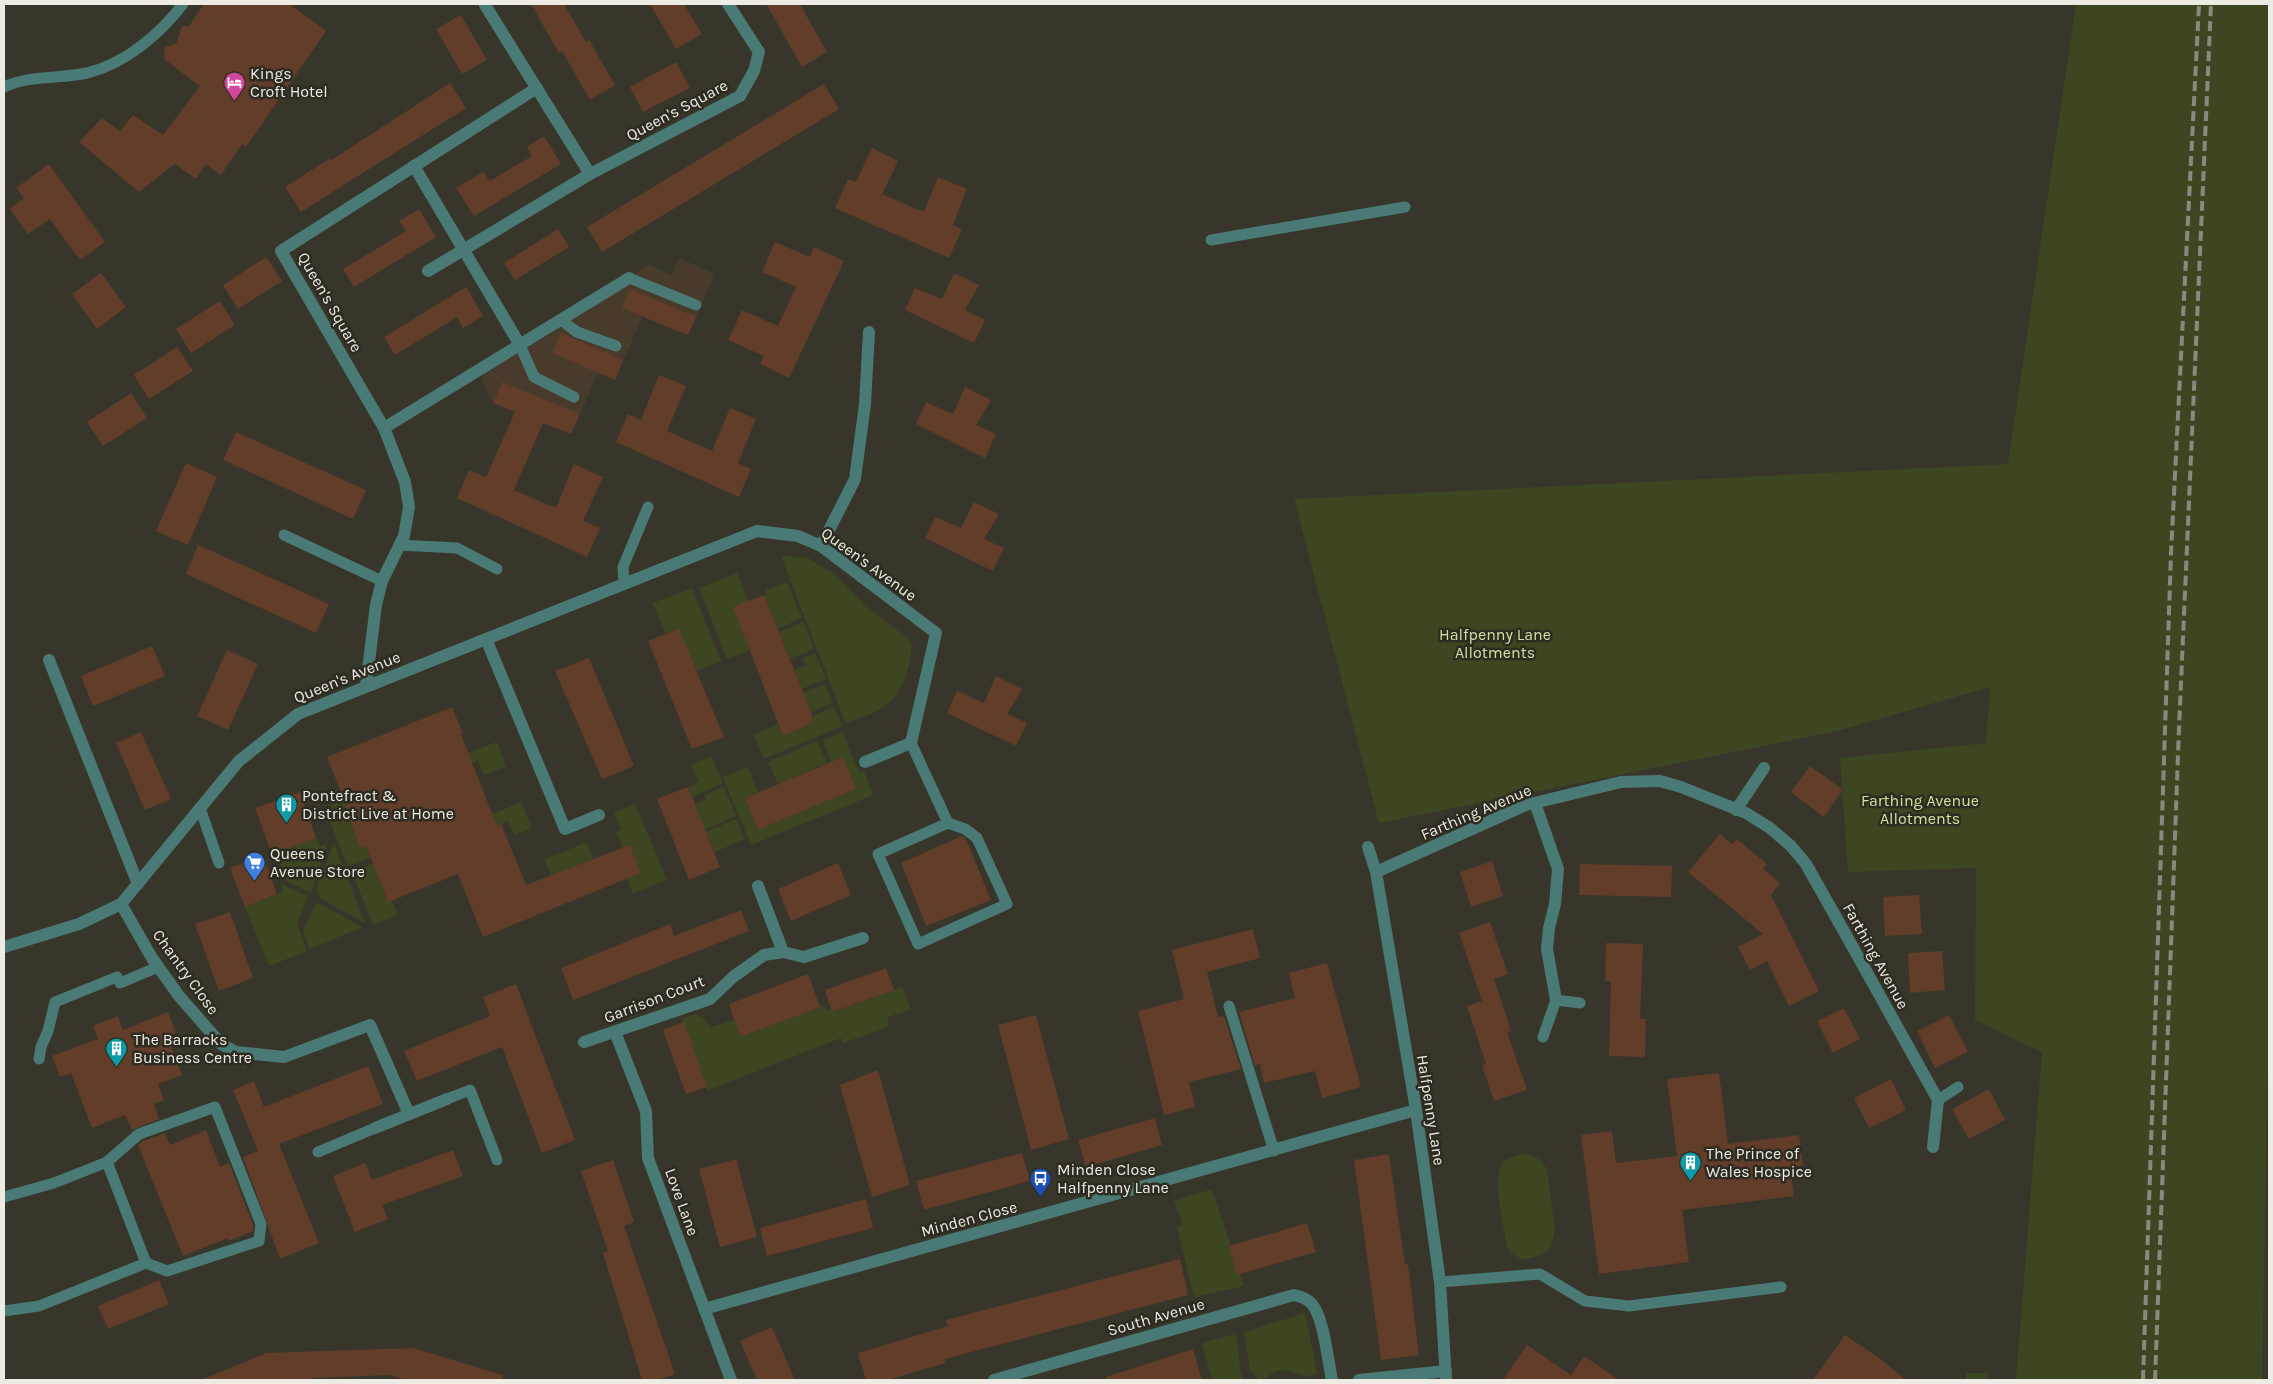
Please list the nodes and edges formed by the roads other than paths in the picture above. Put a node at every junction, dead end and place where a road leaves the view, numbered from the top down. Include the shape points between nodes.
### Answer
1 (183, 4) edge
2 (485, 4) edge
3 (728, 4) edge
4 (5, 83) edge
5 (537, 88) junction
6 (414, 166) junction
7 (590, 174) junction
8 (1405, 207) dead end
9 (1211, 240) dead end
10 (463, 250) junction
11 (428, 271) dead end
12 (629, 278) joint
13 (696, 305) dead end
14 (561, 320) junction
15 (869, 332) dead end
16 (520, 345) junction
17 (616, 346) dead end
18 (574, 398) dead end
19 (384, 428) junction
20 (648, 507) dead end
21 (284, 535) dead end
22 (399, 545) junction
23 (821, 546) junction
24 (497, 569) dead end
25 (382, 581) junction
26 (624, 584) junction
27 (486, 639) junction
28 (49, 660) dead end
29 (366, 686) junction
30 (911, 743) junction
31 (865, 762) dead end
32 (1764, 768) dead end
33 (1535, 803) junction
34 (200, 808) junction
35 (1736, 810) junction
36 (599, 815) dead end
37 (948, 822) junction
38 (1368, 847) dead end
39 (219, 864) dead end
40 (1376, 872) junction
41 (138, 884) junction
42 (758, 886) dead end
43 (121, 904) junction
44 (863, 938) dead end
45 (4, 947) edge
46 (783, 952) junction
47 (158, 967) junction
48 (1556, 1000) junction
49 (1580, 1003) dead end
50 (1229, 1006) dead end
51 (615, 1032) junction
52 (1543, 1037) dead end
53 (584, 1042) dead end
54 (39, 1059) dead end
55 (1958, 1087) dead end
56 (446, 1099) joint
57 (1938, 1100) junction
58 (1416, 1110) junction
59 (409, 1114) junction
60 (375, 1128) joint
61 (1933, 1148) dead end
62 (1274, 1151) junction
63 (318, 1152) dead end
64 (497, 1160) dead end
65 (107, 1162) junction
66 (4, 1197) edge
67 (146, 1262) junction
68 (1440, 1282) junction
69 (1781, 1287) dead end
70 (704, 1309) junction
71 (4, 1311) edge
72 (1446, 1376) edge
73 (731, 1380) edge
74 (994, 1380) edge
75 (1332, 1380) edge
76 (1359, 1380) edge

1 - 4 lane via 133,53 88,73
2 - 5 street
3 - 7 street, Queen's Square via 758,52 754,71 740,96
5 - 6 street, Queen's Square
5 - 7 street
6 - 10 street
6 - 19 street, Queen's Square via 281,250
7 - 10 street, Queen's Square
8 - 9 lane
10 - 11 street, Queen's Square
10 - 16 street
12 - 13 lane
12 - 14 street
14 - 16 street
14 - 17 lane via 577,332
15 - 23 street via 865,404 855,479
16 - 18 lane via 534,377
16 - 19 street
19 - 22 street via 405,482 409,507 404,536
20 - 26 lane via 623,567
21 - 25 lane
22 - 24 lane via 457,548
22 - 25 street
23 - 26 street, Queen's Avenue via 798,536 757,531
23 - 30 street, Queen's Avenue via 936,633
25 - 29 street
26 - 27 street, Queen's Avenue
27 - 29 street, Queen's Avenue
27 - 36 street via 565,829
28 - 41 street
29 - 34 street, Queen's Avenue via 298,714 239,761
30 - 31 street
30 - 37 lane
32 - 35 street
33 - 35 street, Farthing Avenue via 1621,782 1660,782 1681,787
33 - 40 street, Farthing Avenue
33 - 48 street via 1558,869 1547,949
34 - 39 lane
34 - 41 street, Queen's Avenue
35 - 57 street, Farthing Avenue via 1770,828 1806,864
37 - 37 lane via 977,838 1007,904 918,944 878,854
38 - 40 street, Halfpenny Lane
40 - 58 street, Halfpenny Lane
41 - 43 street, Queen's Avenue
42 - 46 street
43 - 45 street, Queen's Avenue via 79,924
43 - 47 street, Chantry Close
44 - 46 street, Garrison Court via 804,957
46 - 51 street, Garrison Court via 755,960 710,999
47 - 54 lane via 120,983 117,976 55,1002
47 - 59 street, Chantry Close via 221,1044 236,1052 284,1057 370,1025
48 - 49 lane
48 - 52 lane
50 - 62 lane
51 - 53 street, Garrison Court
51 - 70 street, Love Lane via 646,1111 648,1158
55 - 57 lane
56 - 59 street
56 - 64 lane via 470,1090
57 - 61 street
58 - 62 street, Minden Close
58 - 68 street, Halfpenny Lane
59 - 60 street
60 - 63 lane
62 - 70 street, Minden Close
65 - 66 lane via 54,1183
65 - 67 lane
65 - 67 lane via 139,1134 215,1107 261,1224 259,1241 167,1271
67 - 71 lane via 39,1306
68 - 69 lane via 1540,1274 1586,1301 1629,1306
68 - 72 street, Halfpenny Lane
70 - 73 street, Love Lane
72 - 76 street
74 - 75 street, South Avenue via 1294,1295 1314,1305 1319,1316

